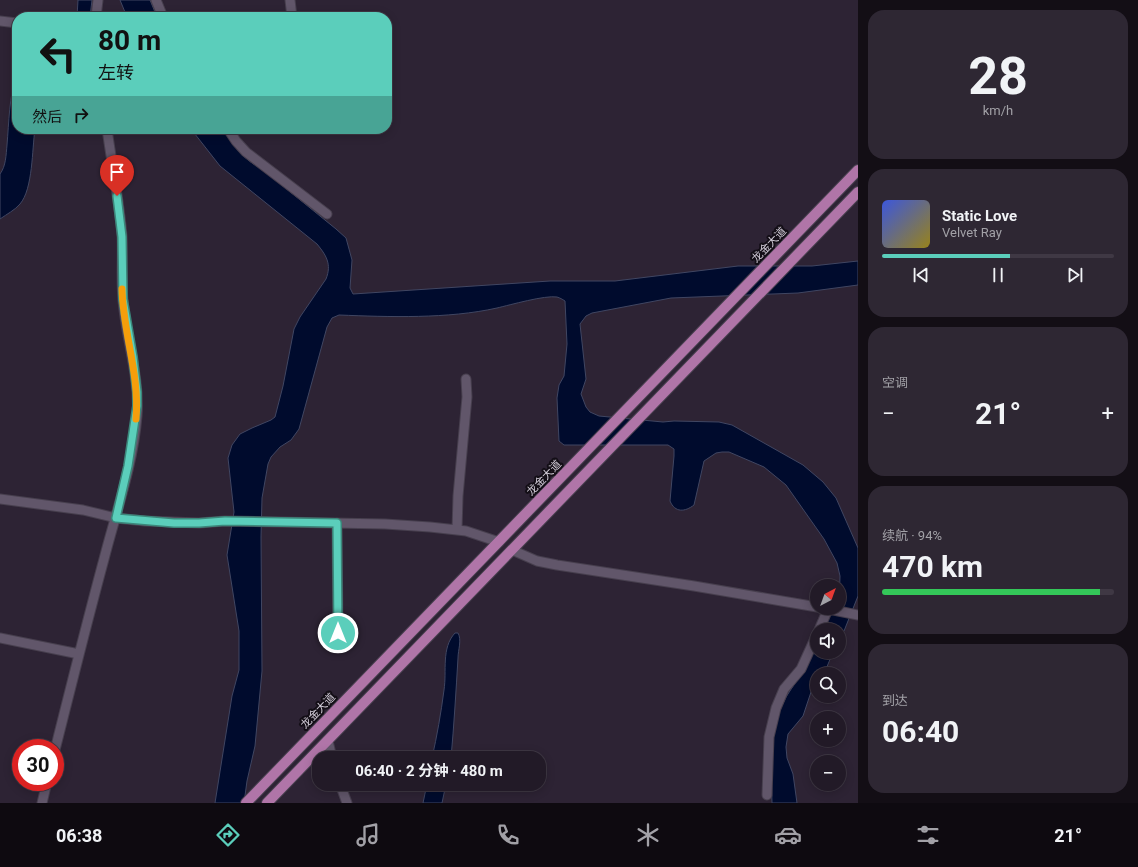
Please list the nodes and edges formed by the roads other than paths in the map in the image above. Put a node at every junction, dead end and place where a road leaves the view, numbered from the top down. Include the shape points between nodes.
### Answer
1 (98, 0) edge
2 (156, 0) edge
3 (290, 0) edge
4 (97, 12) edge
5 (161, 12) edge
6 (291, 12) edge
7 (0, 21) edge
8 (12, 22) edge
9 (108, 134) edge
10 (231, 134) edge
11 (858, 170) edge
12 (858, 192) edge
13 (327, 214) dead end
14 (466, 379) dead end
15 (0, 499) edge
16 (116, 518) junction
17 (337, 523) junction
18 (457, 530) junction
19 (499, 542) junction
20 (512, 550) junction
21 (810, 606) edge
22 (846, 613) edge
23 (858, 615) edge
24 (338, 633) dead end
25 (0, 638) edge
26 (810, 649) edge
27 (79, 654) junction
28 (58, 739) edge
29 (328, 740) junction
30 (330, 751) edge
31 (45, 791) edge
32 (343, 791) edge
33 (767, 795) dead end
34 (42, 803) edge
35 (246, 803) edge
36 (267, 803) edge
37 (347, 803) edge

1 - 4 street
2 - 5 street
3 - 6 street
7 - 8 street
9 - 16 street via 122,237 123,299 137,392 136,419
10 - 13 street via 246,152
11 - 19 main road, 龙金大道
12 - 20 main road
14 - 18 street via 467,397
15 - 16 street via 83,510
16 - 17 street via 174,523
16 - 27 street
17 - 18 street via 408,525
17 - 24 street
18 - 19 street
19 - 35 main road, 龙金大道
20 - 21 street via 534,560 557,565
20 - 29 main road
22 - 23 street
25 - 27 street
26 - 33 street via 801,669 784,689 776,708 769,737
27 - 28 street
29 - 30 street
29 - 36 main road
31 - 34 street
32 - 37 street

